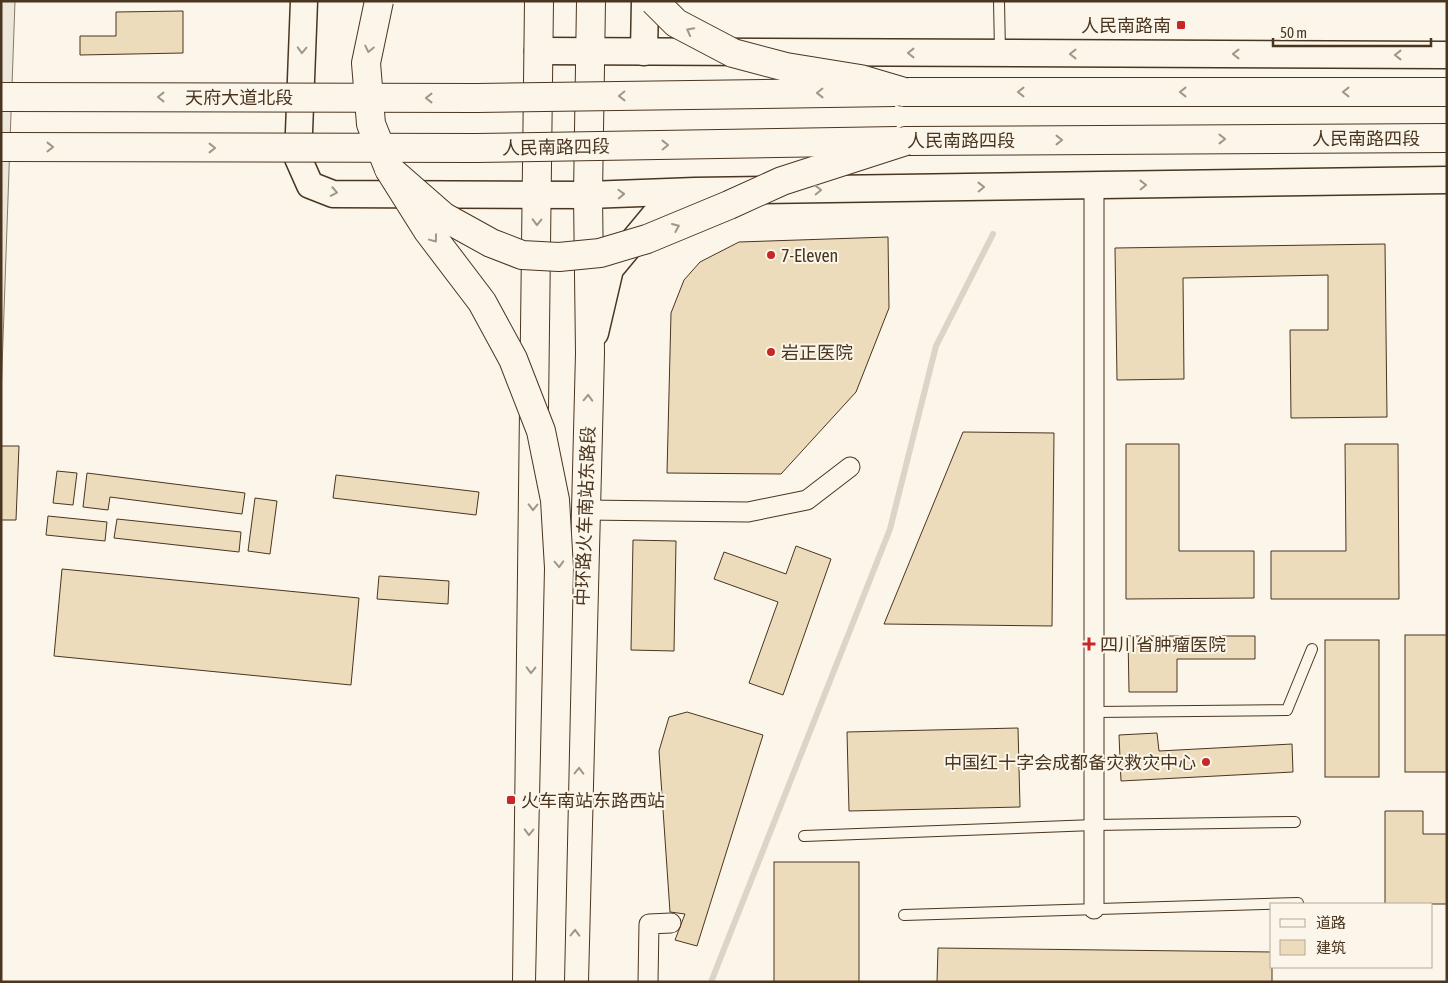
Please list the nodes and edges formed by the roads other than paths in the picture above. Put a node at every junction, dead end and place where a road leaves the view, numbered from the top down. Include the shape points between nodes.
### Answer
1 (304, 1) edge
2 (379, 1) edge
3 (539, 1) edge
4 (591, 1) edge
5 (645, 1) edge
6 (654, 1) edge
7 (999, 1) edge
8 (590, 50) junction
9 (538, 51) junction
10 (644, 52) junction
11 (1000, 53) junction
12 (1447, 55) edge
13 (904, 92) junction
14 (1447, 92) edge
15 (1, 97) edge
16 (1447, 138) edge
17 (906, 141) junction
18 (1, 147) edge
19 (389, 169) junction
20 (1447, 180) edge
21 (1094, 186) junction
22 (695, 191) junction
23 (588, 194) junction
24 (537, 195) junction
25 (590, 353) junction
26 (850, 466) dead end
27 (585, 510) junction
28 (1312, 649) dead end
29 (1095, 712) junction
30 (1295, 822) dead end
31 (1094, 825) junction
32 (804, 836) dead end
33 (1270, 904) edge
34 (1094, 909) junction
35 (904, 915) dead end
36 (671, 923) dead end
37 (527, 982) edge
38 (550, 982) edge
39 (574, 982) edge
40 (648, 982) edge

1 -> 24 street via 298,158 310,185 333,194
2 -> 19 main road, bridge via 366,62 371,124
3 - 9 main road
4 - 8 main road, 中环路火车南站东路段
5 - 10 street
13 -> 6 main road, bridge via 860,79 786,67 732,53 676,23
7 - 11 lane
8 - 9 street
8 - 10 street
8 - 23 main road, 中环路火车南站东路段
9 - 24 main road
11 -> 10 street
12 -> 11 street
14 -> 13 main road
13 -> 15 main road, 天府大道北段, bridge via 477,98
17 -> 16 main road, 人民南路四段
18 -> 17 main road, 人民南路四段, bridge via 476,148
19 -> 17 main road, bridge via 444,217 491,243 522,255 559,257 600,253 647,239 782,181
19 -> 38 main road, bridge via 428,231 482,302 513,359 541,431 555,500 559,568
21 -> 20 street
22 -> 21 street
21 - 29 street
23 -> 22 street
22 - 25 street via 654,216 610,269
23 - 24 street
23 - 25 main road, 中环路火车南站东路段
24 -> 37 main road
27 -> 25 main road, 中环路火车南站东路段
26 - 27 street via 807,500 748,512
39 -> 27 main road, 中环路火车南站东路段
28 - 29 lane via 1287,710
29 - 31 street
30 - 31 lane
31 - 32 lane
31 - 34 street
33 - 34 lane
34 - 35 lane
36 - 40 street via 649,924

